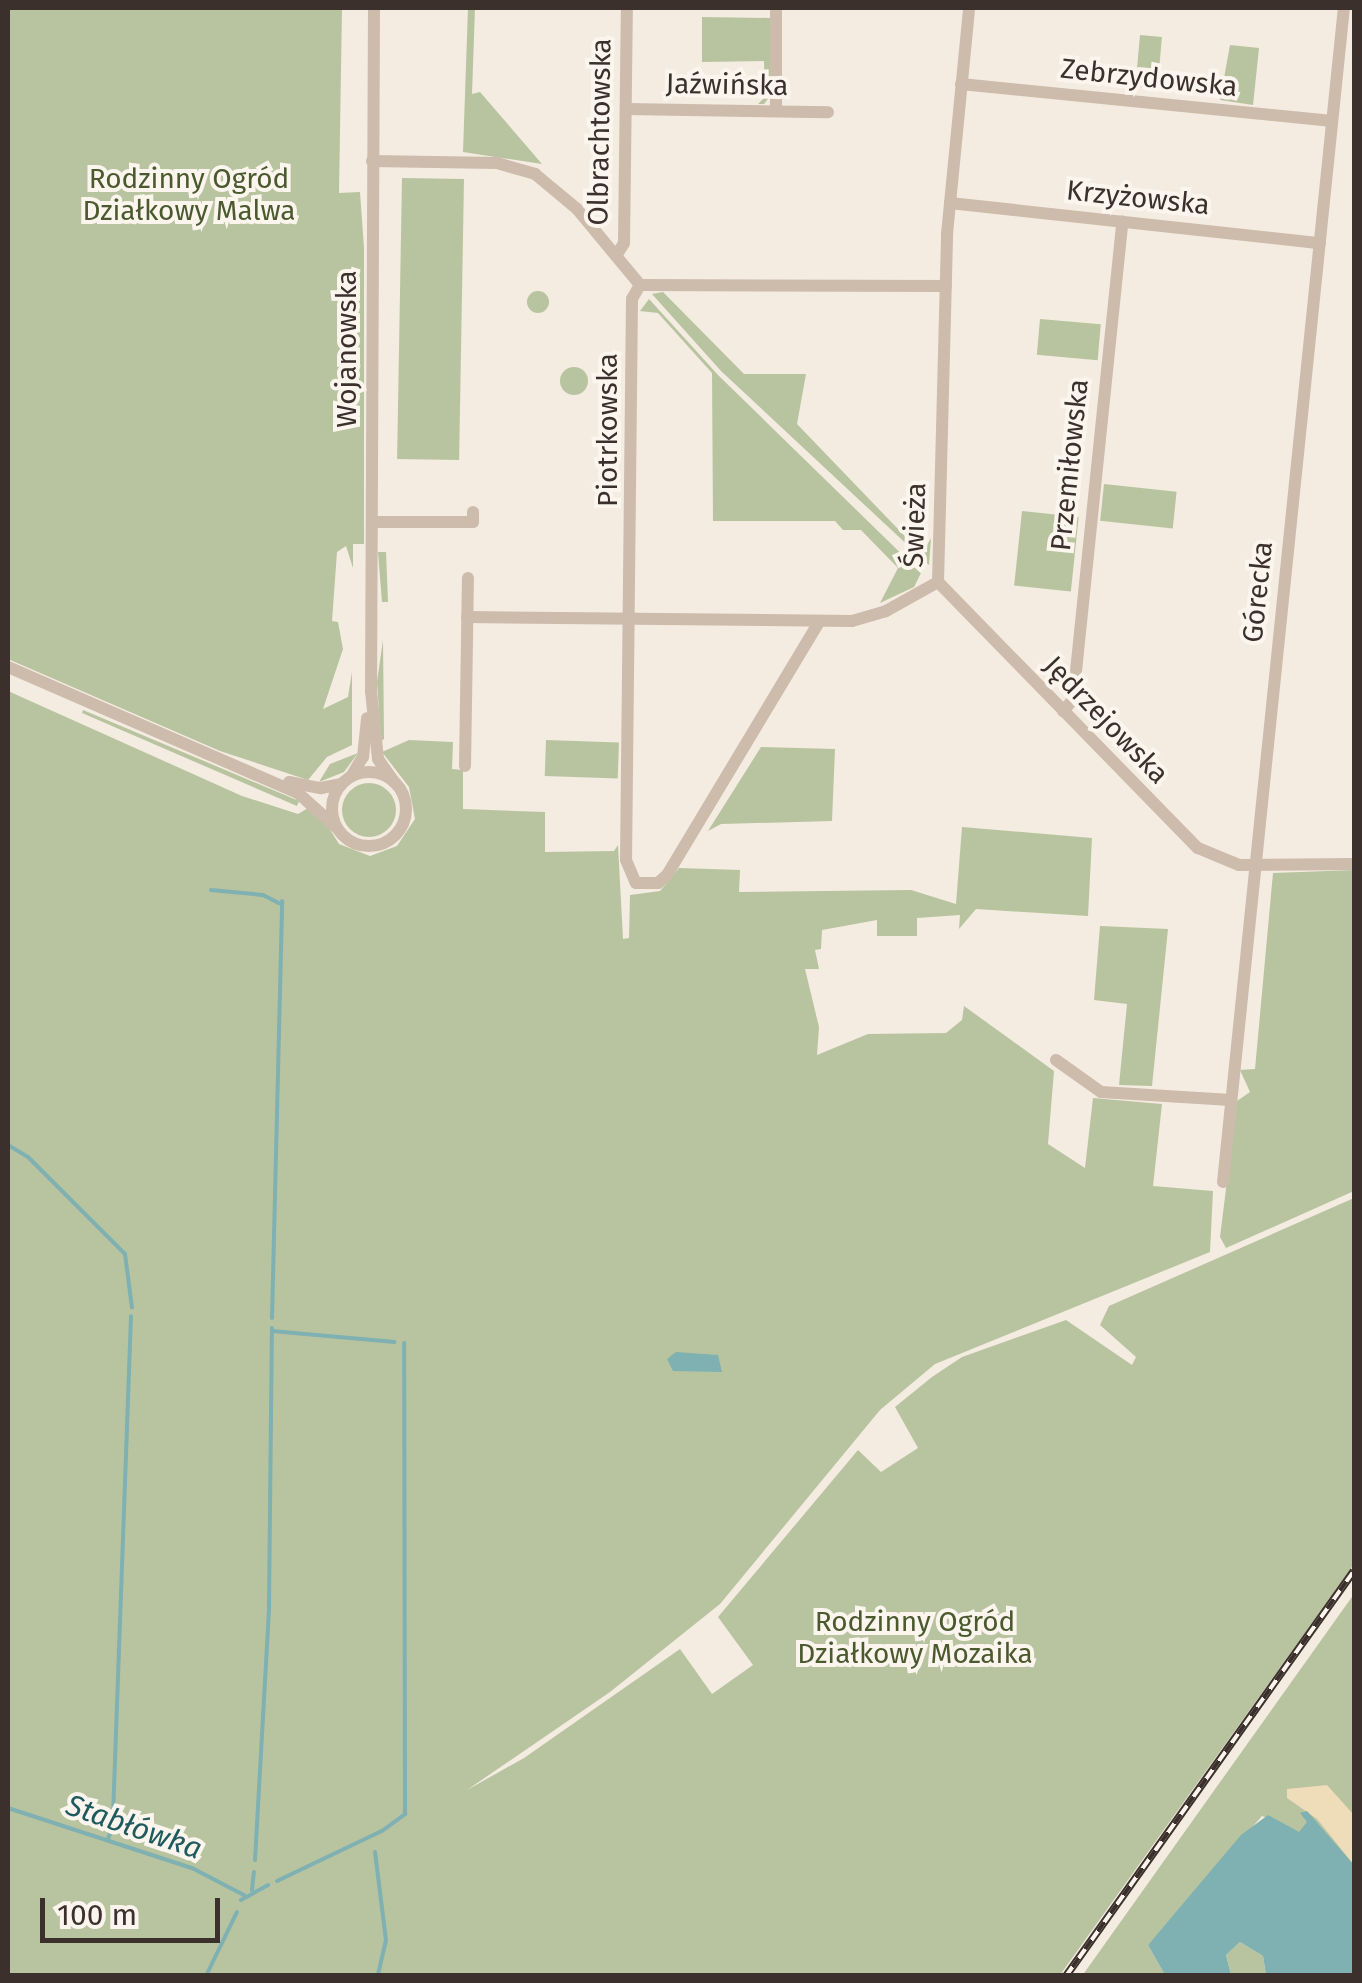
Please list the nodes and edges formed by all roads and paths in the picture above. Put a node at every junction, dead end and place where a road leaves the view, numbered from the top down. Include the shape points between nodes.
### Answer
1 (374, 8) edge
2 (627, 8) edge
3 (776, 8) edge
4 (969, 8) edge
5 (1344, 8) edge
6 (1348, 27) edge
7 (961, 84) junction
8 (626, 110) junction
9 (776, 111) junction
10 (828, 112) dead end
11 (1332, 121) junction
12 (372, 161) junction
13 (950, 203) junction
14 (1122, 222) junction
15 (1320, 243) junction
16 (616, 256) junction
17 (640, 285) junction
18 (946, 286) junction
19 (473, 512) dead end
20 (372, 522) junction
21 (468, 578) dead end
22 (938, 582) junction
23 (467, 617) junction
24 (633, 620) junction
25 (819, 622) junction
26 (8, 667) edge
27 (370, 691) junction
28 (1063, 711) junction
29 (239, 766) junction
30 (465, 766) dead end
31 (346, 780) junction
32 (394, 782) junction
33 (337, 828) junction
34 (1354, 864) edge
35 (1255, 866) junction
36 (1056, 1060) dead end
37 (1231, 1100) junction
38 (1223, 1182) dead end

1 - 12 street, Wojanowska
2 - 8 street, Olbrachtowska
3 - 9 street
4 - 7 street, Świeża
5 - 6 street, Górecka
6 - 11 street, Górecka
7 - 11 street, Zebrzydowska
7 - 13 street, Świeża
8 - 9 street, Jaźwińska
8 - 16 street, Olbrachtowska via 624,244
9 - 10 street, Jaźwińska
11 - 15 street, Górecka
12 - 16 street via 515,166 554,187
12 - 20 street, Wojanowska
13 - 14 street, Krzyżowska
13 - 18 street, Świeża
14 - 15 street, Krzyżowska
14 - 28 street, Przemiłowska via 1073,700
15 - 35 street, Górecka
16 - 17 street
17 - 18 street
17 - 24 street, Piotrkowska via 632,299
18 - 22 street, Świeża
19 - 20 street via 473,522
20 - 27 street, Wojanowska
21 - 23 street
22 - 25 street, Świeża via 872,617
22 - 28 street, Jędrzejowska
23 - 24 street, Świeża
23 - 30 street
24 - 25 street, Świeża
24 - 25 street, Piotrkowska via 626,860 632,880 651,884 667,875
26 - 29 street
27 - 31 street, Wojanowska via 362,758
27 - 32 street, Wojanowska via 378,759
28 - 35 street, Jędrzejowska via 1198,848
29 - 31 street via 306,787
29 - 33 street via 310,801
31 - 32 street via 373,772
31 - 33 street via 332,805
32 - 33 street via 406,817 392,838 368,847
34 - 35 street, Jędrzejowska
35 - 37 street, Górecka
36 - 37 street via 1101,1092
37 - 38 street, Górecka

